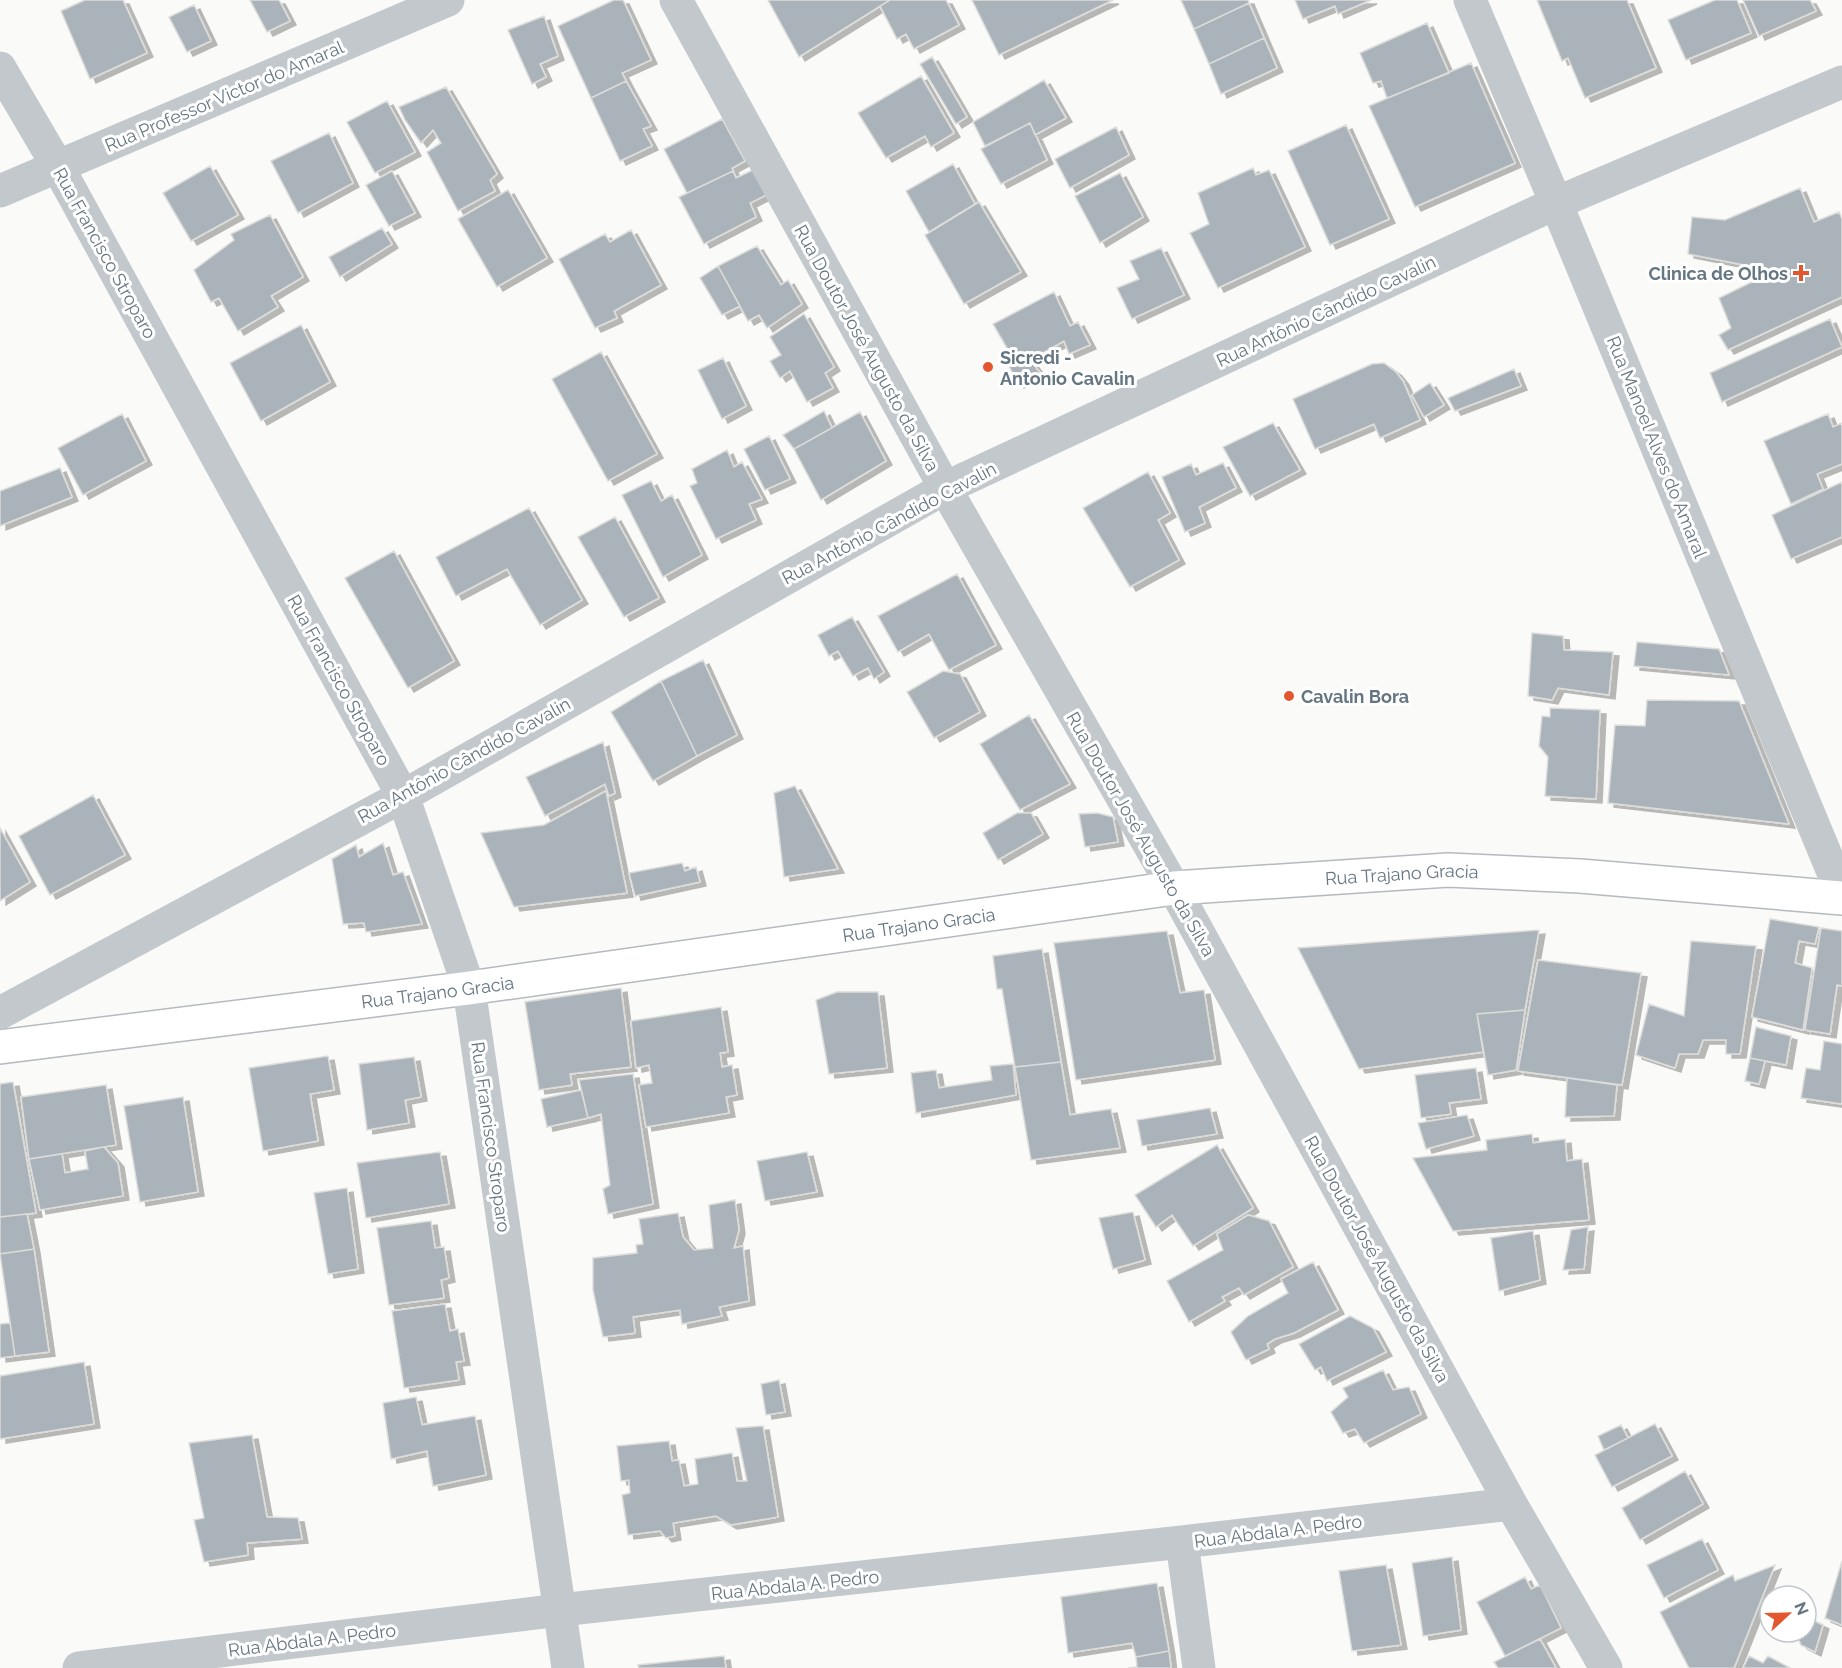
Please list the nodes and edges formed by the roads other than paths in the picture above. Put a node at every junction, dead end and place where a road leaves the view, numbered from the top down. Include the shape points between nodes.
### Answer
1 (448, 0) edge
2 (676, 0) edge
3 (1470, 0) edge
4 (0, 68) edge
5 (1842, 82) edge
6 (58, 167) junction
7 (0, 191) edge
8 (1556, 203) junction
9 (945, 488) junction
10 (403, 796) junction
11 (1174, 888) junction
12 (1842, 896) edge
13 (469, 988) junction
14 (0, 1013) edge
15 (0, 1047) edge
16 (1511, 1504) junction
17 (1182, 1542) junction
18 (560, 1610) junction
19 (79, 1668) edge
20 (568, 1668) edge
21 (1199, 1668) edge
22 (1606, 1668) edge

1 - 6 street, Rua Professor Victor do Amaral
2 - 9 street, Rua Doutor José Augusto da Silva
3 - 8 street, Rua Manoel Alves do Amaral
4 - 6 street, Rua Francisco Stroparo
5 - 8 street, Rua Antônio Cândido Cavalin
6 - 7 street, Rua Professor Victor do Amaral
6 - 10 street, Rua Francisco Stroparo
8 - 9 street, Rua Antônio Cândido Cavalin
8 - 12 street, Rua Manoel Alves do Amaral
9 - 10 street, Rua Antônio Cândido Cavalin
9 - 11 street, Rua Doutor José Augusto da Silva
10 - 13 street, Rua Francisco Stroparo
10 - 14 street, Rua Antônio Cândido Cavalin
11 - 12 main road, Rua Trajano Gracia via 1448,870
11 - 13 main road, Rua Trajano Gracia
11 - 16 street, Rua Doutor José Augusto da Silva
13 - 15 main road, Rua Trajano Gracia
13 - 18 street, Rua Francisco Stroparo
16 - 17 street, Rua Abdala A. Pedro
16 - 22 street, Rua Doutor José Augusto da Silva
17 - 18 street, Rua Abdala A. Pedro
17 - 21 street
18 - 19 street, Rua Abdala A. Pedro
18 - 20 street, Rua Francisco Stroparo

